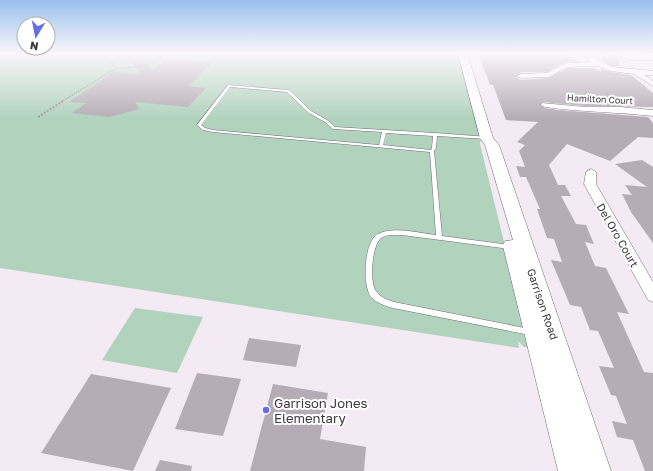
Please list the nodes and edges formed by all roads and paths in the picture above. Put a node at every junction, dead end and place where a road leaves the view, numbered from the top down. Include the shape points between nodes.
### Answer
1 (106, 75) edge
2 (468, 75) edge
3 (548, 75) edge
4 (640, 75) edge
5 (521, 76) dead end
6 (653, 84) edge
7 (545, 105) dead end
8 (653, 113) edge
9 (38, 117) dead end
10 (384, 131) junction
11 (435, 134) junction
12 (486, 138) junction
13 (381, 146) junction
14 (432, 151) junction
15 (591, 172) dead end
16 (440, 238) junction
17 (512, 247) junction
18 (653, 296) edge
19 (535, 333) junction
20 (573, 471) edge
21 (596, 471) edge

1 - 9 path
2 - 12 street, Garrison Road
3 - 5 street
4 - 6 street
7 - 8 street, Hamilton Court via 585,110
10 - 11 lane
10 - 13 lane
10 - 13 lane via 334,128 310,112 288,91 229,86 199,125 204,129
11 - 12 lane
11 - 14 lane
12 - 17 street, Garrison Road via 485,144
12 - 21 street, Garrison Road via 492,145
13 - 14 lane
14 - 16 lane
15 - 18 street, Del Oro Court via 590,184
16 - 17 lane
16 - 19 lane via 402,233 378,237 374,243 368,280 373,295 393,305
17 - 19 street, Garrison Road
19 - 20 street, Garrison Road

